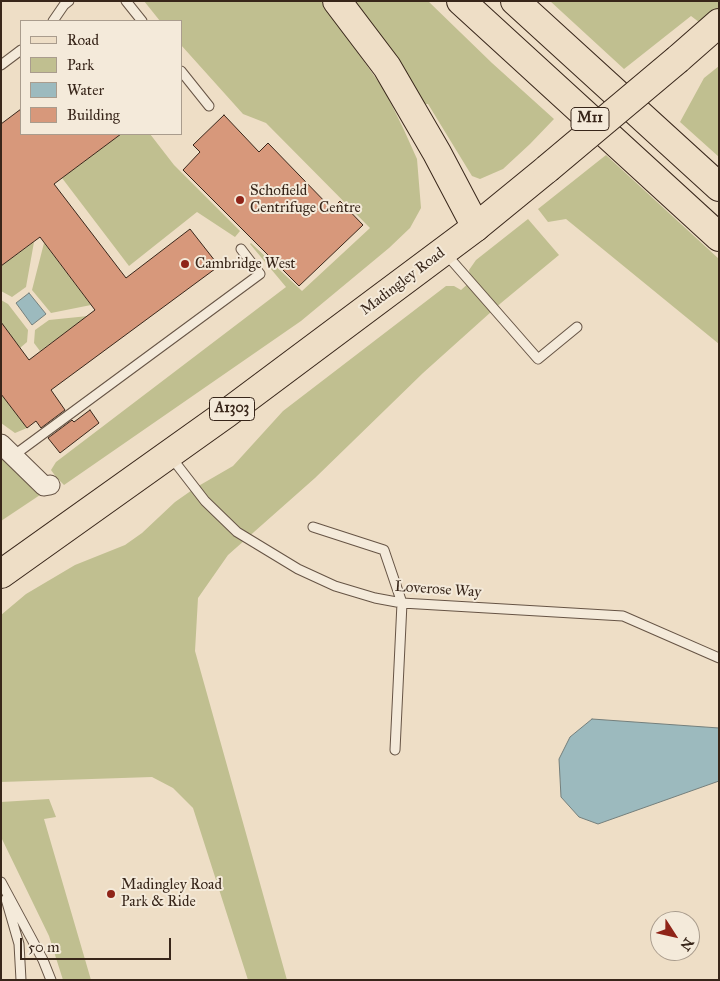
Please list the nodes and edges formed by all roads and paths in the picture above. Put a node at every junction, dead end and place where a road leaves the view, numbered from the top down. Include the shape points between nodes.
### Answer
1 (69, 1) edge
2 (126, 1) edge
3 (337, 1) edge
4 (461, 1) edge
5 (515, 1) edge
6 (54, 20) edge
7 (141, 20) edge
8 (719, 23) edge
9 (20, 51) edge
10 (1, 65) edge
11 (182, 71) edge
12 (209, 106) dead end
13 (719, 187) edge
14 (476, 227) junction
15 (719, 237) edge
16 (241, 249) dead end
17 (444, 251) junction
18 (577, 327) dead end
19 (7, 450) edge
20 (169, 454) junction
21 (50, 485) dead end
22 (72, 524) junction
23 (313, 527) dead end
24 (1, 574) edge
25 (1, 587) edge
26 (402, 603) junction
27 (719, 658) edge
28 (395, 750) dead end
29 (1, 882) edge
30 (21, 980) edge
31 (51, 980) edge

1 - 6 lane
2 - 7 lane
3 - 14 main road via 387,67
4 - 15 main road, M11
5 - 13 main road, M11
8 - 14 main road, Madingley Road / A1303, bridge
9 - 10 lane
11 - 12 lane
14 - 17 main road, Madingley Road / A1303
16 - 19 lane via 260,274
17 - 18 lane via 538,359
17 - 20 main road, Madingley Road / A1303
19 - 21 street via 44,486
20 - 22 main road, Madingley Road / A1303
20 - 26 lane, Loverose Way via 205,501 237,532 256,545 335,586
22 - 24 main road, Madingley Road / A1303
22 - 25 main road, Madingley Road / A1303
23 - 26 lane via 384,550
26 - 27 lane, Loverose Way via 623,616
26 - 28 lane
29 - 30 lane via 19,944
29 - 31 lane

